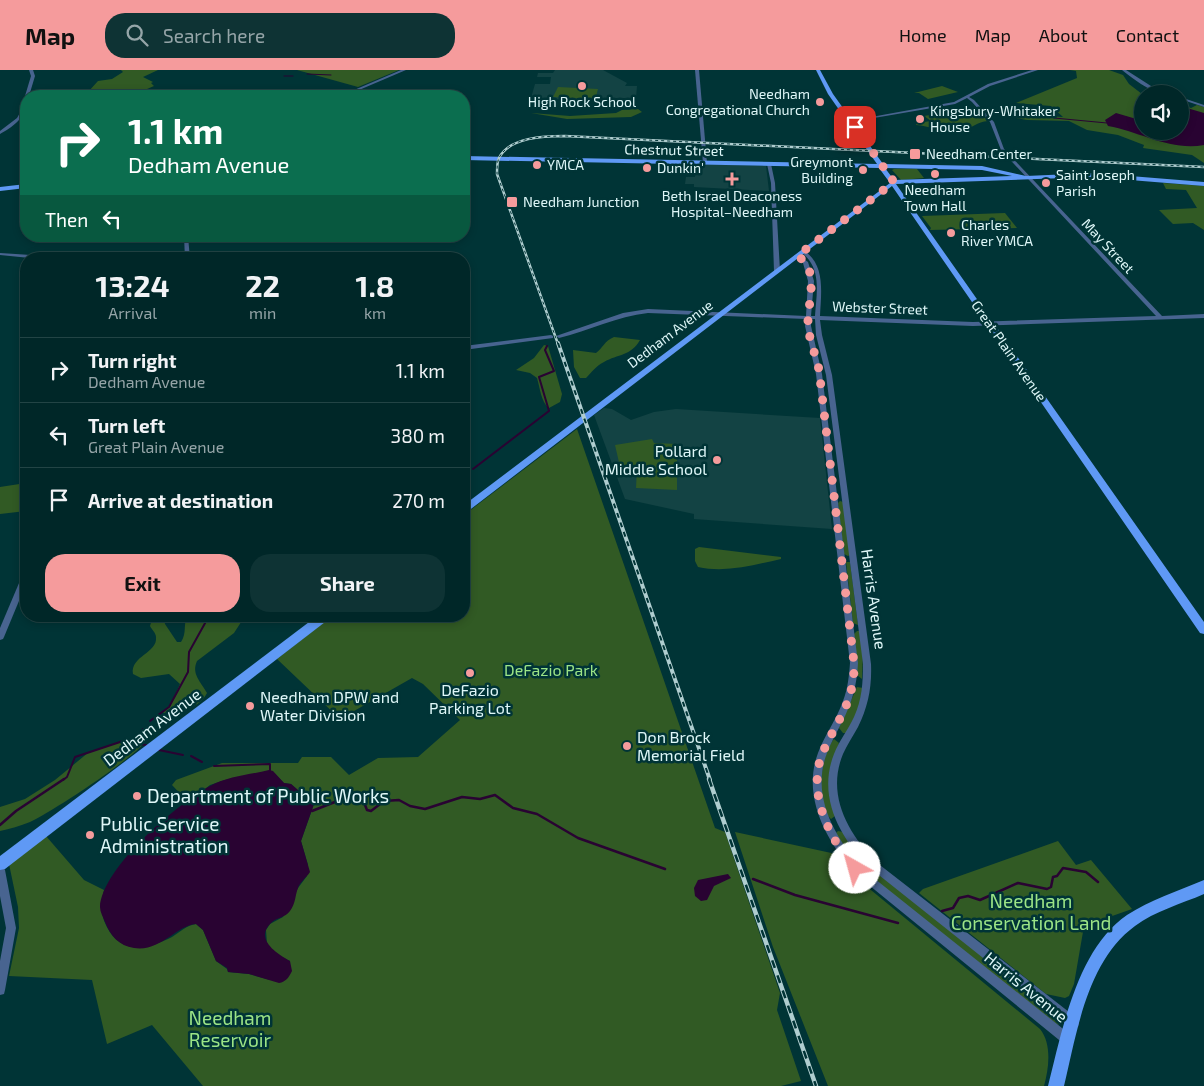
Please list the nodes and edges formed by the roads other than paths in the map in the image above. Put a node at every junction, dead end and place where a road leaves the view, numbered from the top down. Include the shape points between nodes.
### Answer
1 (31, 70) edge
2 (404, 70) edge
3 (697, 70) edge
4 (818, 70) edge
5 (1036, 70) edge
6 (1124, 70) edge
7 (1147, 85) edge
8 (28, 90) edge
9 (355, 90) edge
10 (967, 97) junction
11 (1189, 101) edge
12 (1204, 106) edge
13 (20, 118) edge
14 (850, 121) junction
15 (0, 133) edge
16 (470, 158) edge
17 (705, 163) junction
18 (770, 164) junction
19 (883, 166) junction
20 (1012, 175) junction
21 (1028, 178) junction
22 (894, 182) junction
23 (1204, 184) edge
24 (20, 187) edge
25 (0, 189) edge
26 (884, 190) junction
27 (901, 192) junction
28 (804, 251) junction
29 (0, 254) edge
30 (20, 256) edge
31 (797, 256) junction
32 (778, 271) junction
33 (722, 313) junction
34 (1204, 316) edge
35 (1160, 317) junction
36 (813, 318) junction
37 (990, 324) junction
38 (559, 336) dead end
39 (551, 338) dead end
40 (470, 347) edge
41 (470, 505) edge
42 (20, 590) edge
43 (316, 622) edge
44 (1204, 630) edge
45 (0, 637) edge
46 (0, 864) edge
47 (0, 870) edge
48 (1204, 887) edge
49 (0, 990) edge
50 (1074, 1023) junction
51 (1068, 1040) junction
52 (1056, 1086) edge

1 - 8 street
2 - 9 street
3 - 17 street
4 - 14 main road, Great Plain Avenue
5 - 10 street
6 - 7 street
10 - 14 street via 951,104
10 - 21 street, May Street via 992,122 1001,148
11 - 12 street
13 - 15 street
14 - 19 main road, Great Plain Avenue
16 - 17 main road, Chestnut Street
17 - 18 main road, Chestnut Street
18 - 19 main road, Chestnut Street
18 - 32 street
19 - 20 main road, Chestnut Street via 991,169
19 - 22 main road, Great Plain Avenue
20 - 21 main road
20 - 22 main road
21 - 23 main road via 1099,176
21 - 35 street, May Street
22 - 26 main road, Dedham Avenue
22 - 27 main road, Great Plain Avenue
24 - 25 main road
26 - 27 main road
26 - 28 main road, Dedham Avenue
27 - 37 main road, Great Plain Avenue
28 - 31 main road, Dedham Avenue
28 - 36 street, Harris Avenue via 812,259 819,276
29 - 30 street
31 - 32 main road, Dedham Avenue
31 - 36 street, Harris Avenue via 805,262 811,277
32 - 33 main road, Dedham Avenue
33 - 36 street, Webster Street
33 - 38 street, Webster Street via 632,312
33 - 41 main road, Dedham Avenue
34 - 35 street, Webster Street
35 - 37 street, Webster Street
36 - 37 street, Webster Street
36 - 50 street, Harris Avenue via 829,375 868,669 860,714 834,768 832,792 838,815 853,843 873,865
36 - 51 street, Harris Avenue via 809,331 820,382 854,663 848,705 818,767 818,790 824,819 838,846 862,874
37 - 44 main road, Great Plain Avenue
39 - 40 street
42 - 45 street
43 - 46 main road, Dedham Avenue
47 - 49 street via 11,928
48 - 50 main road via 1131,920 1118,931 1093,964
50 - 51 main road
51 - 52 main road

